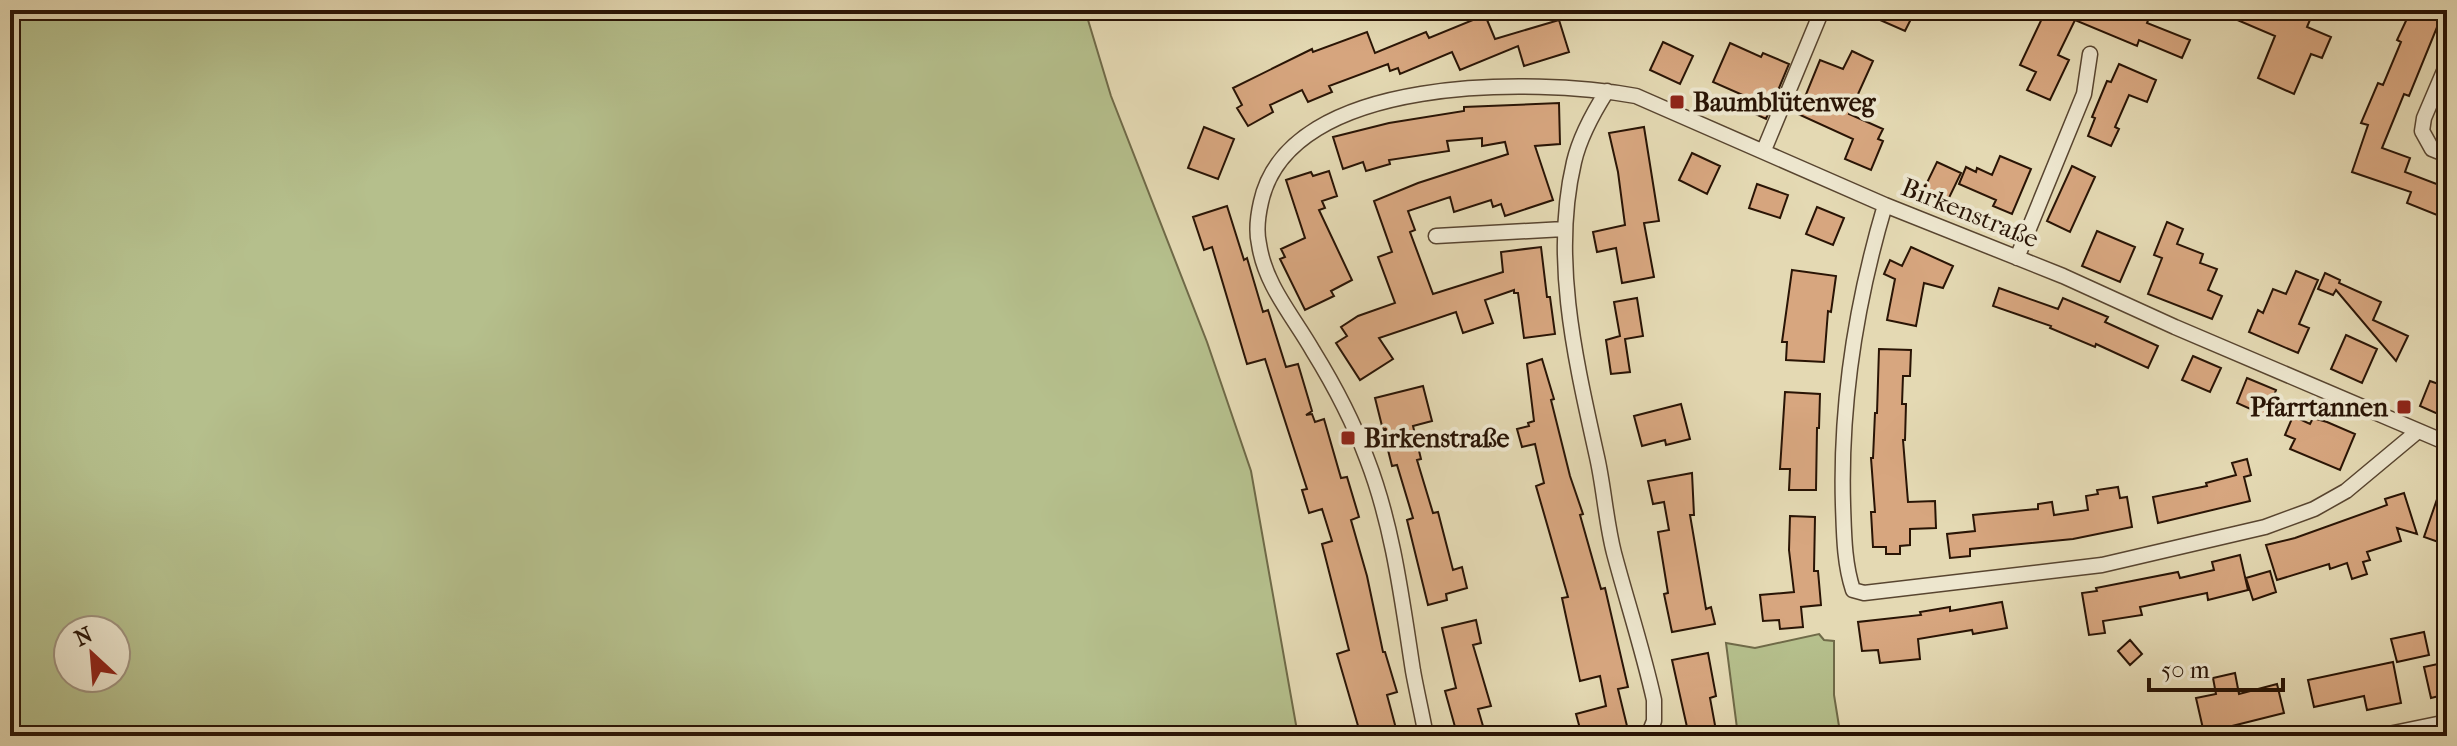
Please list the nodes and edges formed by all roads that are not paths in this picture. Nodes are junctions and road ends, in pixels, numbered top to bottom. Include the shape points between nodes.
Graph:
1 (1822, 10) edge
2 (2090, 54) dead end
3 (2447, 64) edge
4 (1607, 91) junction
5 (1764, 150) junction
6 (2447, 155) edge
7 (1885, 205) junction
8 (1564, 229) junction
9 (1436, 236) dead end
10 (2017, 258) junction
11 (2418, 431) junction
12 (2447, 443) edge
13 (2447, 722) edge
14 (1426, 736) edge
15 (1648, 736) edge
16 (2379, 736) edge

1 - 5 street
2 - 10 street via 2084,94
3 - 6 street via 2422,131 2432,149
4 - 5 street, Birkenstraße via 1636,96
4 - 8 street via 1573,162
4 - 14 street, Birkenstraße via 1495,88 1407,96 1360,107 1297,142 1266,181 1258,243 1267,274 1341,402 1368,461 1396,564
5 - 7 street, Birkenstraße
7 - 10 street, Birkenstraße
7 - 11 street via 1861,294 1844,411 1844,534 1853,590 1864,593 2102,565 2265,527 2346,491
8 - 9 street
8 - 15 street via 1573,340 1613,549 1654,700
10 - 11 street, Birkenstraße
11 - 12 street, Birkenstraße
13 - 16 street

